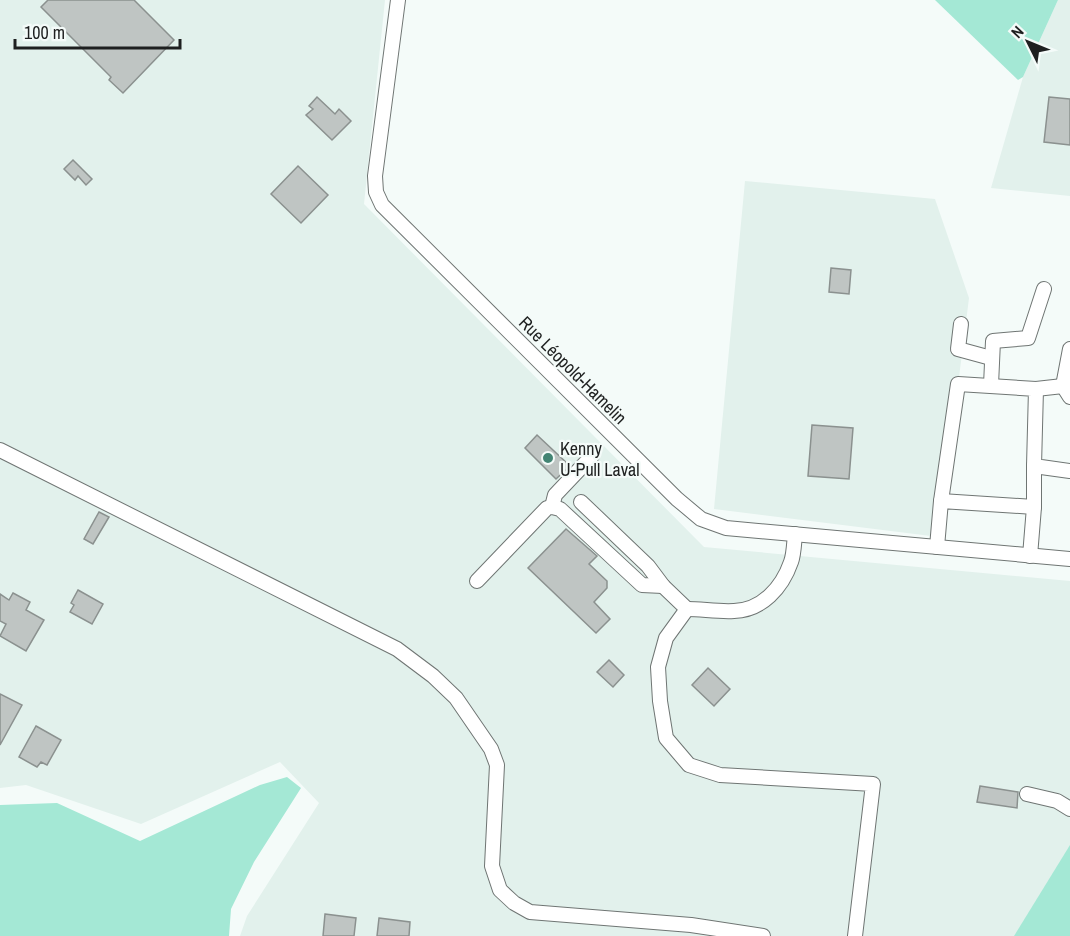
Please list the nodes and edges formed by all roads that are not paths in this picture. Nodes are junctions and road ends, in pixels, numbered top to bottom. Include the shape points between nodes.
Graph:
1 (398, 0) edge
2 (1044, 289) dead end
3 (961, 324) dead end
4 (1070, 349) edge
5 (991, 358) junction
6 (992, 385) junction
7 (1036, 389) junction
8 (1066, 391) edge
9 (0, 450) edge
10 (592, 456) dead end
11 (1034, 466) junction
12 (1070, 471) edge
13 (941, 501) junction
14 (581, 502) dead end
15 (552, 507) junction
16 (1034, 507) junction
17 (795, 534) junction
18 (937, 547) junction
19 (1030, 556) junction
20 (1070, 559) edge
21 (477, 581) dead end
22 (663, 586) junction
23 (687, 609) junction
24 (1027, 794) dead end
25 (1070, 809) edge
26 (760, 936) edge
27 (855, 936) edge

1 - 17 street, Rue Léopold-Hamelin via 375,176 382,205 701,519 726,528
2 - 5 street via 1028,338 993,341
3 - 5 street via 958,349
4 - 8 street
5 - 6 street
6 - 7 street
6 - 13 street via 958,384
7 - 8 street
7 - 11 street
9 - 26 street via 397,649 433,676 456,698 491,748 498,765 492,866 500,890 514,903 530,912 691,925
10 - 15 street via 555,495
11 - 12 street
11 - 16 street
13 - 16 street
13 - 18 street
14 - 22 street via 648,566
15 - 21 street
15 - 22 street via 560,509 642,585
16 - 19 street
17 - 18 street, Rue Léopold-Hamelin
17 - 23 street via 791,562 775,592 764,601 735,611
18 - 19 street, Rue Léopold-Hamelin
19 - 20 street, Rue Léopold-Hamelin
22 - 23 street
23 - 27 street via 666,638 658,668 666,738 689,765 720,775 873,784
24 - 25 street via 1057,801

